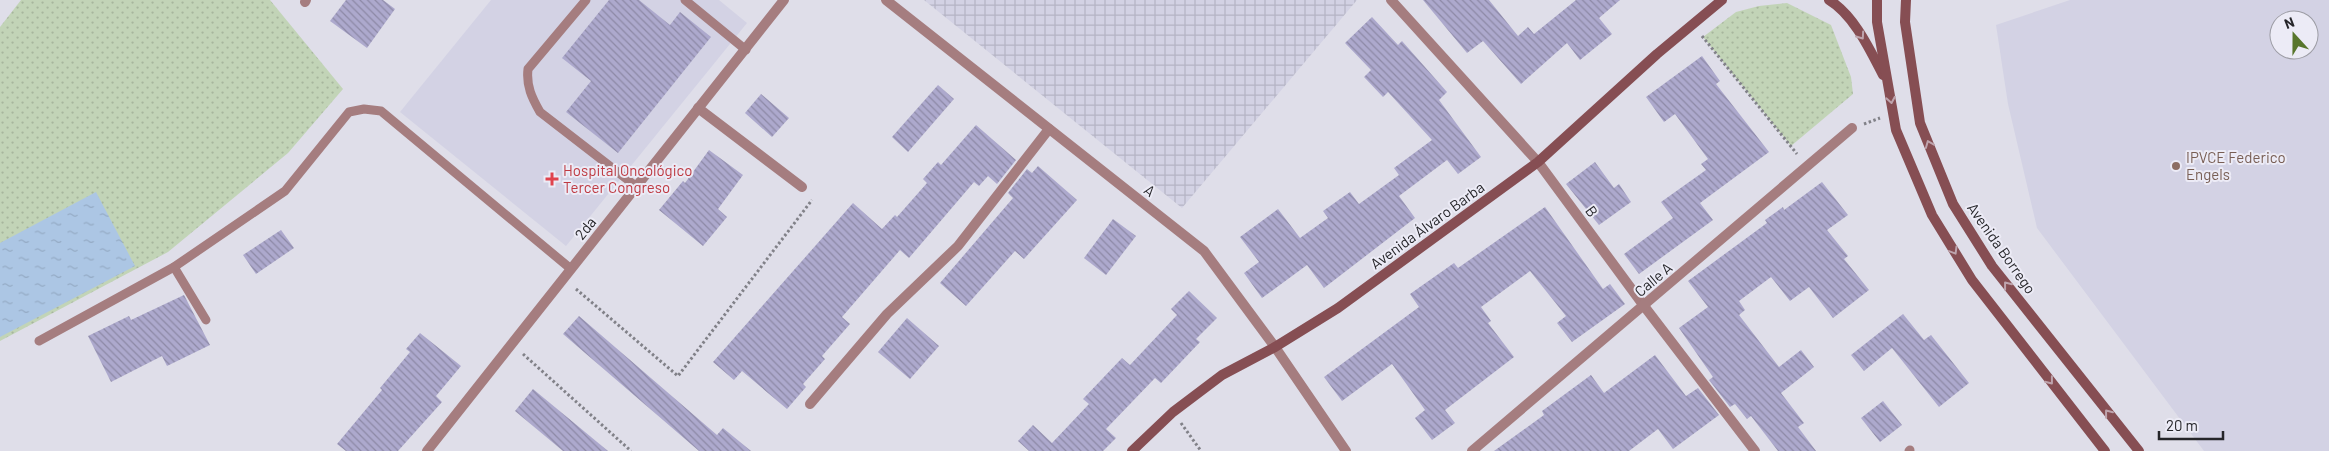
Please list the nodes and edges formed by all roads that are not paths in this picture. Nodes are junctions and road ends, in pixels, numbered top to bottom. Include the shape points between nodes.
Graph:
1 (586, 0) edge
2 (685, 0) edge
3 (784, 0) edge
4 (886, 0) edge
5 (1391, 0) edge
6 (1722, 0) edge
7 (1829, 0) edge
8 (1877, 0) edge
9 (1906, 0) edge
10 (746, 50) junction
11 (1888, 83) junction
12 (698, 108) junction
13 (1852, 128) road end
14 (1049, 129) junction
15 (1538, 162) junction
16 (637, 187) junction
17 (802, 187) road end
18 (174, 267) junction
19 (571, 269) junction
20 (1644, 306) junction
21 (206, 320) dead end
22 (39, 340) dead end
23 (1275, 347) junction
24 (810, 404) dead end
25 (427, 451) edge
26 (1132, 451) edge
27 (1346, 451) edge
28 (1472, 451) edge
29 (1755, 451) edge
30 (2105, 451) edge
31 (2138, 451) edge

1 - 16 lane via 528,68 531,95 540,112
2 - 10 lane
3 - 10 street, 2da
4 - 14 street, A
5 - 15 street, B
6 - 15 main road, Avenida Álvaro Barba
7 -> 11 main road via 1837,5 1863,38
8 - 11 main road via 1877,22
31 -> 9 main road, Avenida Borrego via 1992,266 1953,204 1920,123 1905,22
10 - 12 street, 2da
11 -> 30 main road via 1896,130 1932,215 1972,280
12 - 16 street, 2da
12 - 17 street
13 - 20 street, Calle A
14 - 23 street, A via 1204,251
14 - 24 street via 958,246 887,314
15 - 20 street, B
15 - 23 main road, Avenida Álvaro Barba via 1338,308
16 - 19 street, 2da
18 - 19 lane via 286,191 349,112 364,109 381,111
18 - 21 lane
18 - 22 lane
19 - 25 street, 2da
20 - 28 street, Calle A
20 - 29 street, B
23 - 26 main road, Avenida Álvaro Barba via 1222,375 1173,412
23 - 27 street, A

